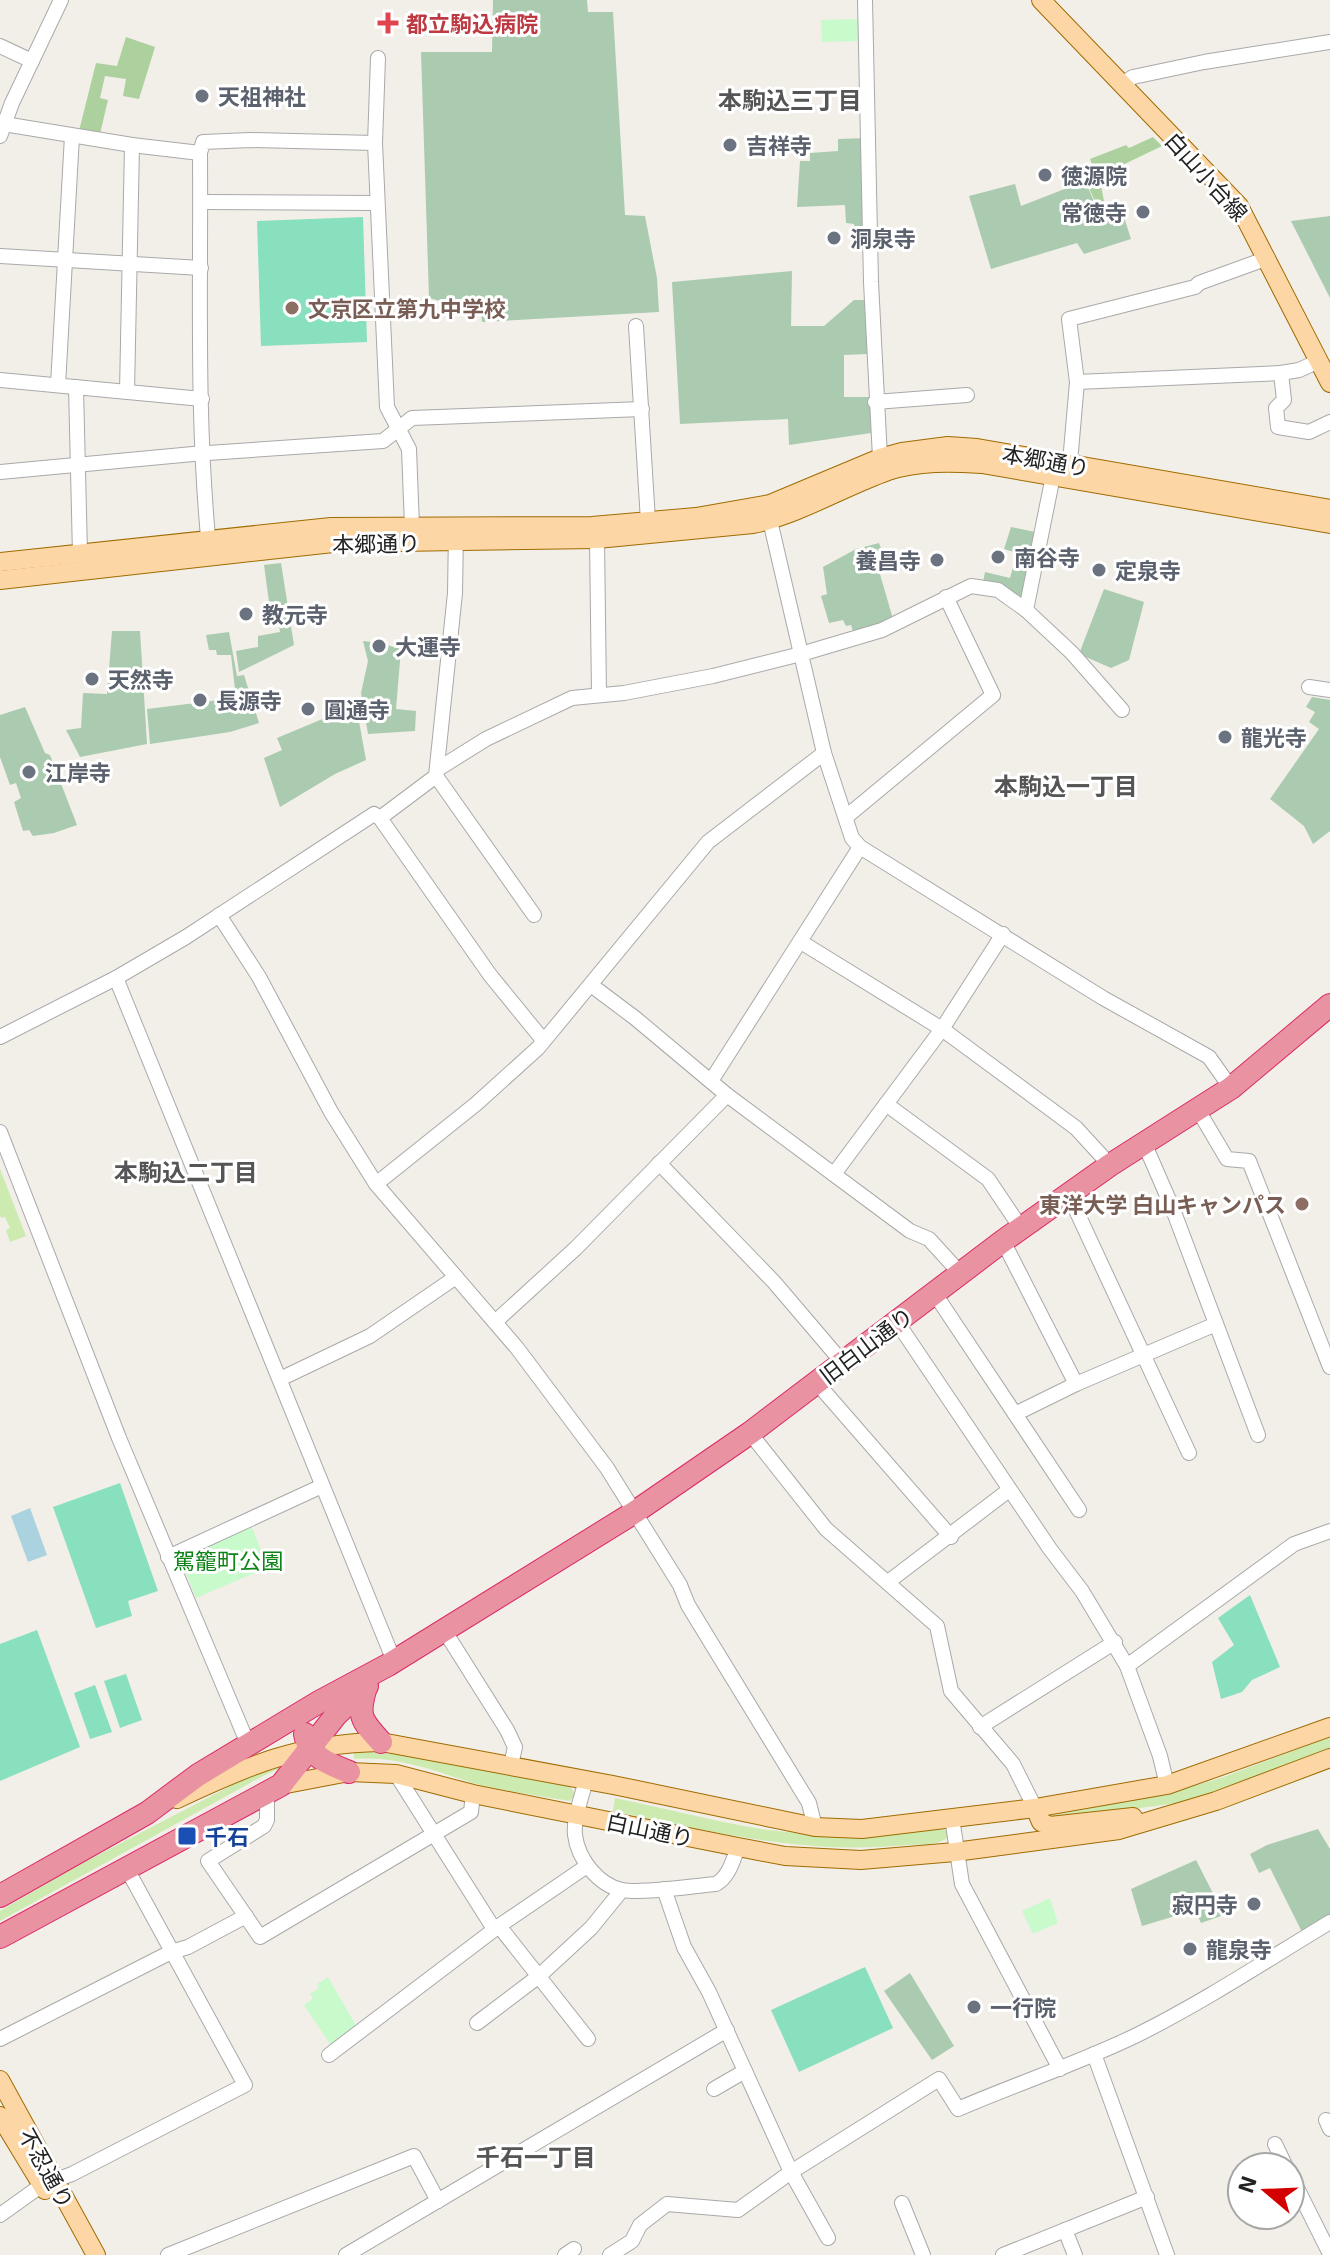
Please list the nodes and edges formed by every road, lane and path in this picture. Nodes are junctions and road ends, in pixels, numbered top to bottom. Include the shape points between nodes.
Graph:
1 (61, 0) edge
2 (865, 0) edge
3 (1041, 0) edge
4 (1330, 42) edge
5 (0, 46) edge
6 (378, 58) dead end
7 (32, 61) junction
8 (1122, 84) junction
9 (6, 101) edge
10 (2, 130) edge
11 (72, 136) junction
12 (375, 143) junction
13 (132, 145) junction
14 (200, 153) junction
15 (201, 202) junction
16 (377, 203) junction
17 (0, 256) edge
18 (1268, 258) junction
19 (65, 261) junction
20 (130, 264) junction
21 (201, 268) junction
22 (636, 326) dead end
23 (1319, 361) junction
24 (1281, 373) junction
25 (0, 380) edge
26 (1077, 382) junction
27 (1330, 383) edge
28 (58, 385) junction
29 (76, 387) junction
30 (127, 392) junction
31 (967, 395) dead end
32 (202, 399) junction
33 (875, 402) junction
34 (642, 409) junction
35 (1330, 422) edge
36 (398, 432) junction
37 (203, 453) junction
38 (880, 458) junction
39 (76, 465) junction
40 (0, 472) edge
41 (1064, 473) junction
42 (1330, 509) edge
43 (767, 517) junction
44 (648, 521) junction
45 (1330, 524) edge
46 (412, 526) junction
47 (456, 534) junction
48 (597, 539) junction
49 (209, 548) junction
50 (80, 554) junction
51 (0, 562) edge
52 (0, 580) edge
53 (946, 597) junction
54 (1026, 610) junction
55 (801, 654) junction
56 (1309, 687) dead end
57 (1330, 690) edge
58 (599, 695) junction
59 (1122, 710) dead end
60 (824, 753) junction
61 (437, 772) junction
62 (846, 817) junction
63 (380, 818) junction
64 (860, 847) junction
65 (219, 915) junction
66 (534, 915) dead end
67 (1003, 934) junction
68 (801, 942) junction
69 (116, 978) junction
70 (591, 985) junction
71 (1330, 1005) edge
72 (942, 1029) junction
73 (0, 1037) edge
74 (543, 1040) junction
75 (711, 1081) junction
76 (1231, 1088) junction
77 (727, 1095) junction
78 (886, 1104) junction
79 (1198, 1110) junction
80 (0, 1132) edge
81 (1145, 1145) junction
82 (659, 1163) junction
83 (1110, 1165) junction
84 (834, 1174) junction
85 (376, 1184) junction
86 (1069, 1195) junction
87 (1012, 1234) junction
88 (960, 1273) junction
89 (456, 1277) junction
90 (935, 1294) junction
91 (495, 1322) junction
92 (897, 1322) junction
93 (1216, 1324) junction
94 (1145, 1355) junction
95 (843, 1363) junction
96 (1330, 1367) edge
97 (280, 1379) junction
98 (816, 1382) junction
99 (1076, 1384) junction
100 (1015, 1414) junction
101 (750, 1433) junction
102 (1258, 1435) dead end
103 (1189, 1453) dead end
104 (322, 1486) junction
105 (1009, 1490) junction
106 (1079, 1510) dead end
107 (635, 1512) junction
108 (1330, 1531) edge
109 (951, 1537) junction
110 (168, 1557) junction
111 (888, 1582) junction
112 (444, 1630) junction
113 (1115, 1642) junction
114 (391, 1663) junction
115 (1127, 1666) junction
116 (366, 1687) junction
117 (313, 1706) junction
118 (980, 1727) junction
119 (1330, 1727) edge
120 (381, 1742) junction
121 (248, 1744) junction
122 (309, 1748) junction
123 (1330, 1758) edge
124 (511, 1765) junction
125 (349, 1772) junction
126 (396, 1774) junction
127 (586, 1780) junction
128 (1167, 1785) junction
129 (274, 1788) junction
130 (473, 1794) junction
131 (1035, 1808) junction
132 (147, 1813) junction
133 (578, 1814) junction
134 (952, 1818) junction
135 (1159, 1819) junction
136 (815, 1827) junction
137 (434, 1834) junction
138 (738, 1847) junction
139 (955, 1852) junction
140 (587, 1866) junction
141 (127, 1869) junction
142 (664, 1889) junction
143 (622, 1890) junction
144 (0, 1896) edge
145 (246, 1916) junction
146 (1330, 1922) edge
147 (496, 1927) junction
148 (0, 1937) edge
149 (171, 1952) junction
150 (539, 1976) junction
151 (477, 2023) dead end
152 (727, 2030) junction
153 (0, 2039) edge
154 (588, 2039) dead end
155 (1094, 2054) junction
156 (329, 2055) dead end
157 (1060, 2069) junction
158 (745, 2071) junction
159 (0, 2080) edge
160 (714, 2089) dead end
161 (0, 2116) edge
162 (1275, 2144) dead end
163 (1278, 2151) edge
164 (791, 2172) junction
165 (47, 2183) junction
166 (1147, 2197) junction
167 (438, 2201) junction
168 (902, 2203) dead end
169 (1306, 2206) edge
170 (0, 2215) edge
171 (1065, 2230) junction
172 (828, 2238) dead end
173 (1330, 2254) edge
174 (82, 2255) edge
175 (96, 2255) edge
176 (168, 2255) edge
177 (346, 2255) edge
178 (610, 2255) edge
179 (923, 2255) edge
180 (1003, 2255) edge
181 (1075, 2255) edge
182 (1167, 2255) edge

1 - 7 street
2 - 33 street
3 - 8 main road, 白山小台線
4 - 8 street via 1204,62
5 - 7 street
6 - 12 street
7 - 9 street
8 - 18 main road, 白山小台線 via 1239,206
9 - 10 street
10 - 11 street
11 - 13 street
11 - 19 street
12 - 14 street via 203,142
12 - 16 street
13 - 14 street
13 - 20 street
14 - 15 street
15 - 16 street
15 - 21 street
16 - 36 street via 387,407
17 - 19 street
18 - 23 main road, 白山小台線
18 - 26 street via 1195,287 1069,319
19 - 20 street
19 - 28 street
20 - 21 street
20 - 30 street
21 - 32 street
22 - 34 street
23 - 24 street
23 - 27 main road, 白山小台線
24 - 26 street
24 - 35 street via 1284,400 1276,408 1278,427 1309,432
25 - 28 street
26 - 41 street
28 - 29 street
29 - 30 street
29 - 39 street
30 - 32 street
31 - 33 street
32 - 37 street
33 - 38 street
34 - 36 street via 412,418
34 - 44 street
36 - 37 street via 383,441
36 - 46 street via 409,449
37 - 39 street
37 - 49 street
38 - 41 main road, 本郷通り via 926,447 977,448
38 - 43 main road, 本郷通り
39 - 40 street
39 - 50 street
41 - 42 main road, 本郷通り
41 - 43 main road, 本郷通り via 982,464 914,465
41 - 45 main road, 本郷通り
41 - 54 street
43 - 44 main road, 本郷通り via 733,512
43 - 48 main road, 本郷通り
43 - 55 street
44 - 47 main road, 本郷通り
46 - 47 main road, 本郷通り
46 - 49 main road, 本郷通り via 320,528
47 - 48 main road, 本郷通り
47 - 49 main road, 本郷通り
47 - 61 street
48 - 58 street
49 - 50 main road, 本郷通り
49 - 52 main road, 本郷通り
50 - 51 main road, 本郷通り
53 - 54 street via 971,586 998,590
53 - 55 street via 882,630
53 - 62 street via 993,695
54 - 59 street
55 - 58 street
55 - 60 street
56 - 57 street
58 - 61 street via 572,698 532,715
60 - 62 street
60 - 70 street via 708,842
61 - 63 street
61 - 66 street
62 - 64 street
63 - 65 street via 374,814
63 - 74 street via 490,975
64 - 67 street
64 - 68 street
65 - 69 street
65 - 85 street
67 - 72 street
67 - 76 street via 1209,1057
68 - 72 street
68 - 75 street
69 - 73 street
69 - 97 street
70 - 74 street
70 - 75 street
71 - 76 highway, 旧白山通り
72 - 78 street
72 - 83 street via 1076,1128
74 - 85 street via 476,1104
75 - 77 street
76 - 79 highway, 旧白山通り
77 - 82 street
77 - 84 street
78 - 84 street
78 - 87 street via 988,1179
79 - 81 highway, 旧白山通り
79 - 96 street via 1227,1159 1249,1161
80 - 110 street
81 - 83 highway, 旧白山通り
81 - 93 street
82 - 91 street
82 - 95 street via 774,1282
83 - 86 highway, 旧白山通り
84 - 88 street via 910,1231 929,1239
85 - 89 street
86 - 87 highway, 旧白山通り
86 - 94 street
87 - 88 highway, 旧白山通り
87 - 99 street
88 - 90 highway, 旧白山通り
89 - 91 street
89 - 97 street via 370,1336
90 - 92 highway, 旧白山通り
90 - 100 street
91 - 107 street
92 - 95 highway, 旧白山通り
92 - 105 street
93 - 94 street
93 - 102 street
94 - 99 street
94 - 103 street
95 - 98 highway, 旧白山通り
97 - 104 street
98 - 101 highway, 旧白山通り
98 - 109 street
99 - 100 street
100 - 106 street
101 - 107 highway, 旧白山通り
101 - 111 street via 826,1529
104 - 110 street
104 - 114 street
105 - 109 street
105 - 113 street
107 - 112 highway, 旧白山通り
107 - 136 street via 809,1803
108 - 115 street via 1294,1544
109 - 111 street
110 - 121 street
111 - 118 street via 937,1626 951,1691
112 - 114 highway, 旧白山通り
112 - 124 street via 507,1730 515,1747
113 - 115 street
113 - 118 street
114 - 116 highway
114 - 117 highway
115 - 128 street
116 - 120 highway via 360,1708
116 - 122 highway
117 - 121 highway
117 - 122 highway via 305,1720
118 - 131 street via 1013,1764
119 - 128 main road, 白山通り
120 - 122 main road, 白山通り
120 - 124 main road, 白山通り
121 - 132 highway
122 - 125 highway
122 - 129 highway
122 - 132 main road, 白山通り via 245,1767
123 - 135 main road, 白山通り
124 - 127 main road, 白山通り
125 - 126 main road, 白山通り
125 - 129 main road, 白山通り
126 - 130 main road, 白山通り
126 - 137 street
127 - 133 street
127 - 136 main road, 白山通り
128 - 131 main road, 白山通り
129 - 141 highway, 白山通り
129 - 145 street via 264,1826 208,1861
130 - 133 main road, 白山通り
130 - 137 street via 471,1812
131 - 134 main road, 白山通り
131 - 135 main road via 1041,1822 1050,1826 1109,1818
132 - 144 highway, 白山通り
133 - 138 main road, 白山通り
133 - 140 street via 575,1833
134 - 136 main road, 白山通り via 862,1829
134 - 139 street
135 - 139 main road, 白山通り via 1119,1830
137 - 145 street via 260,1937
137 - 147 street
138 - 139 main road, 白山通り via 830,1859
138 - 142 street via 731,1867 716,1884
139 - 157 street via 962,1884
140 - 143 street
140 - 147 street
141 - 148 highway, 白山通り
141 - 149 street
142 - 143 street
142 - 152 street via 684,1947
143 - 150 street via 591,1928
145 - 149 street
146 - 155 street via 1192,2005
147 - 150 street
147 - 156 street
149 - 153 street
149 - 165 street via 245,2085
150 - 151 street
150 - 154 street
152 - 158 street
152 - 167 street
155 - 157 street
155 - 166 street
157 - 164 street via 958,2109 939,2079
158 - 160 street
158 - 164 street
159 - 165 main road, 不忍通り
161 - 165 main road, 不忍通り
162 - 163 street
164 - 172 street
164 - 178 street via 738,2210 667,2204 640,2225 632,2241
165 - 170 street
165 - 174 main road, 不忍通り
165 - 175 main road, 不忍通り
166 - 171 street
166 - 182 street
167 - 176 street via 414,2156
167 - 177 street
168 - 179 street
169 - 173 street
171 - 180 street
171 - 181 street

